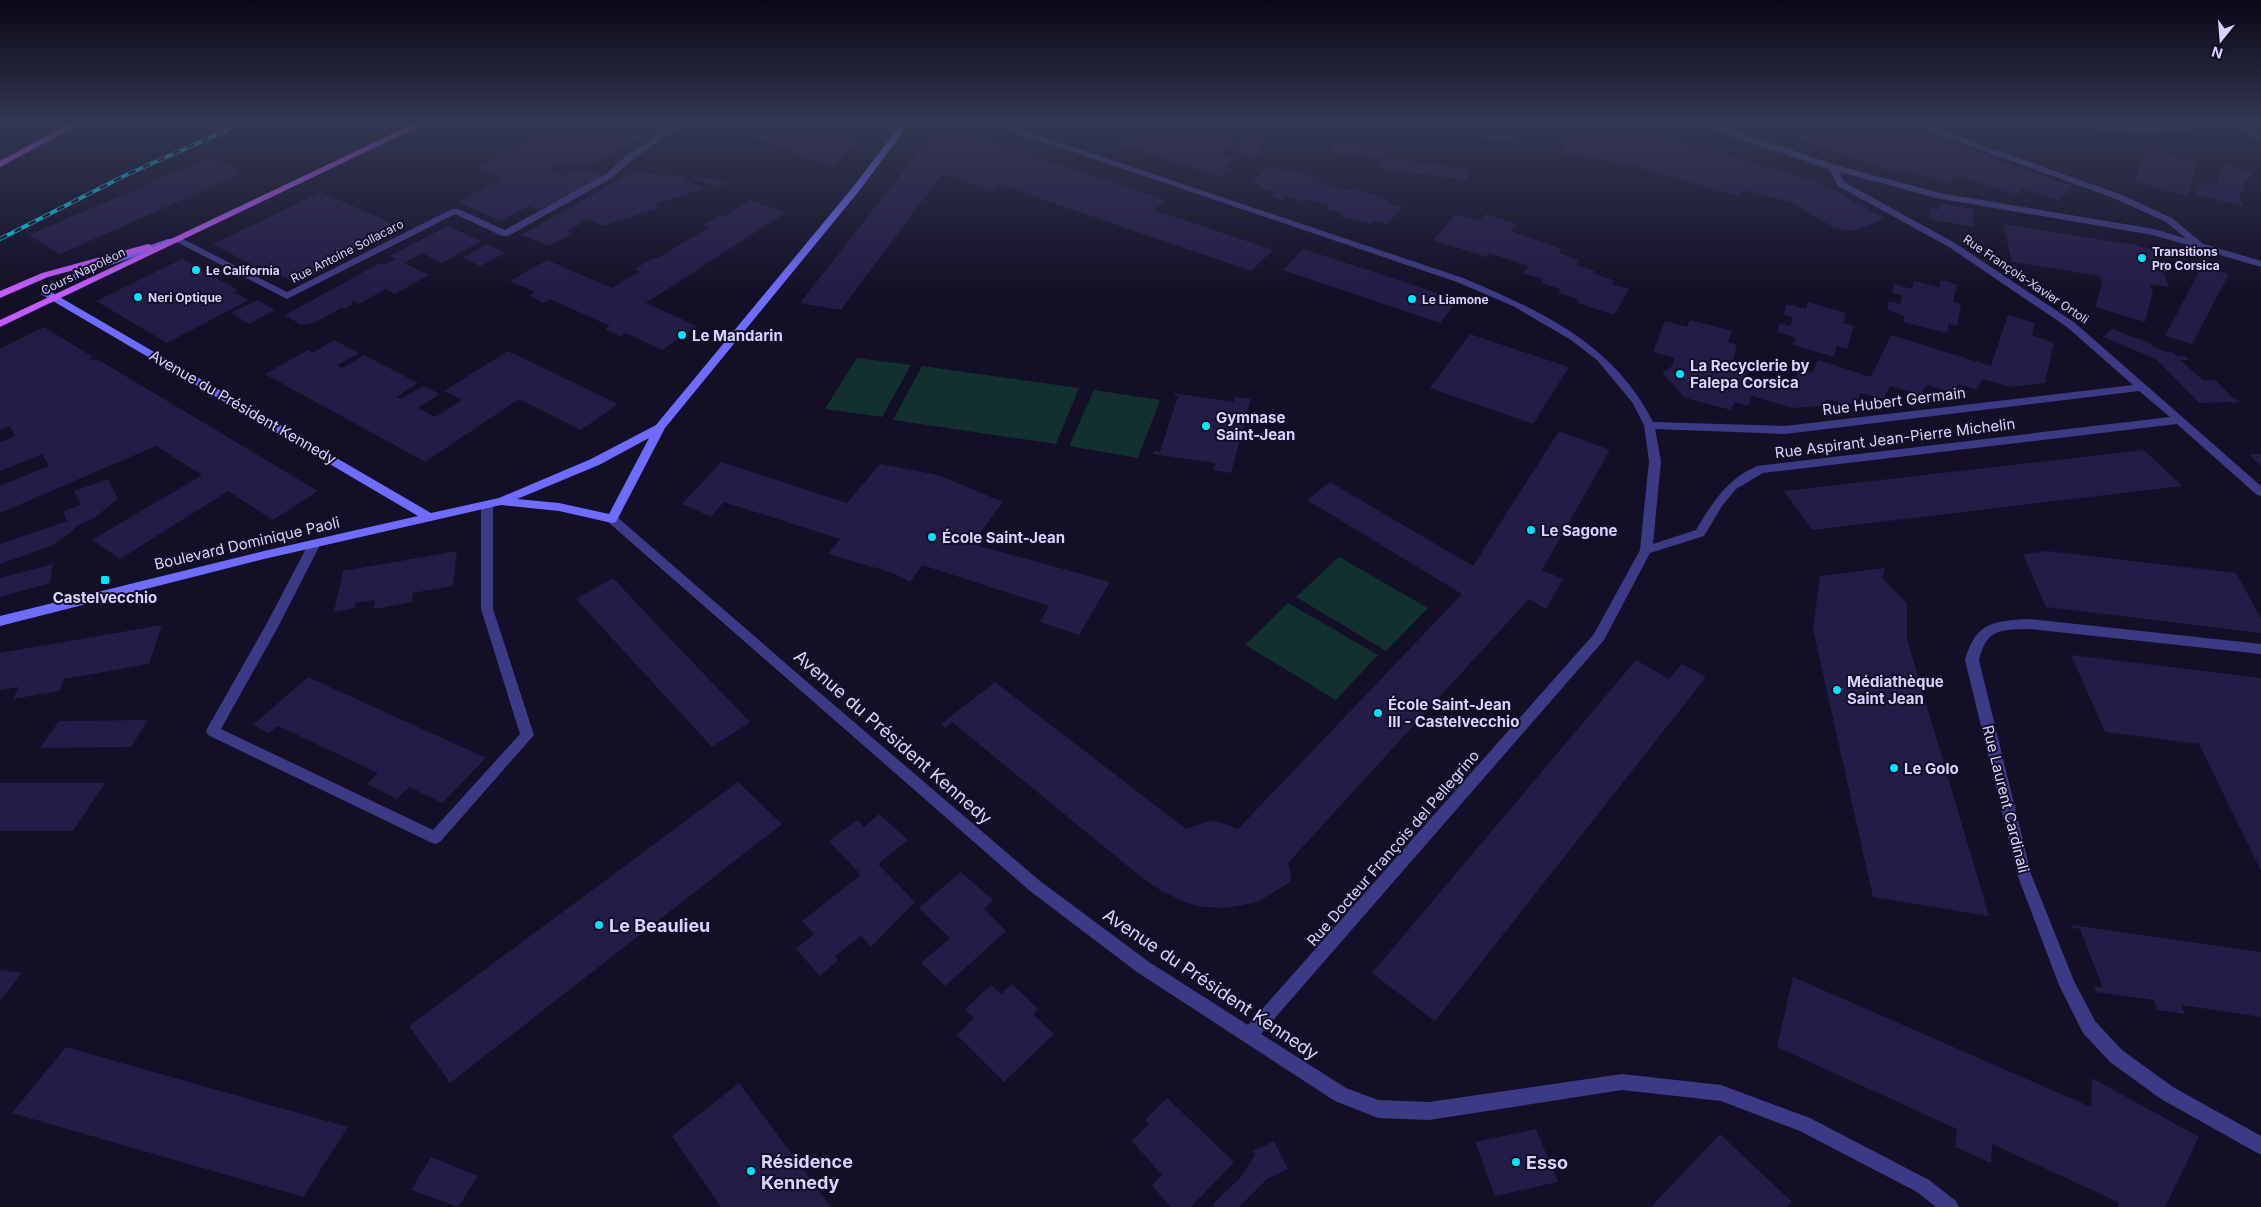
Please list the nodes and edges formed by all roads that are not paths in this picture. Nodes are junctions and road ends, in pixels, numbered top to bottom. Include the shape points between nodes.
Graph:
1 (300, 180) edge
2 (601, 180) edge
3 (863, 180) edge
4 (1163, 180) edge
5 (1839, 180) edge
6 (1881, 180) edge
7 (2072, 180) edge
8 (176, 239) junction
9 (2197, 244) junction
10 (2261, 264) edge
11 (0, 295) edge
12 (54, 299) junction
13 (0, 324) edge
14 (2142, 387) junction
15 (2178, 420) junction
16 (1649, 425) junction
17 (660, 427) junction
18 (2261, 492) edge
19 (502, 502) junction
20 (487, 505) junction
21 (429, 517) junction
22 (612, 518) junction
23 (315, 544) junction
24 (1646, 550) junction
25 (0, 621) edge
26 (2261, 649) edge
27 (1250, 1036) junction
28 (2261, 1146) edge
29 (1950, 1207) edge

1 - 8 main road, Cours Napoléon
2 - 8 street, Rue Antoine Sollacaro via 505,234 454,211 287,296
3 - 17 main road
4 - 16 street, Rue Docteur François del Pellegrino via 1460,280 1516,304 1575,338 1600,358 1637,401
5 - 14 street, Rue François-Xavier Ortoli via 1952,246 2071,325
6 - 9 street via 1939,196 2146,230
7 - 9 street via 2169,220
8 - 11 main road, Cours Napoléon via 45,275
8 - 12 main road, Cours Napoléon
9 - 10 street
12 - 13 main road, Cours Napoléon
12 - 21 main road, Avenue du Président Kennedy
14 - 15 street, Rue François-Xavier Ortoli
14 - 16 street, Rue Hubert Germain via 1785,430
15 - 18 street, Rue François-Xavier Ortoli
15 - 24 street, Rue Aspirant Jean-Pierre Michelin via 1761,469 1744,475 1720,499 1700,533
16 - 24 street, Rue Docteur François del Pellegrino via 1655,461
17 - 19 main road via 595,462
17 - 22 main road
19 - 20 main road, Boulevard Dominique Paoli
19 - 22 main road, Avenue du Président Kennedy via 559,507
20 - 21 main road, Boulevard Dominique Paoli
20 - 23 street via 487,608 527,735 434,838 213,731
21 - 23 main road, Boulevard Dominique Paoli
22 - 27 street, Avenue du Président Kennedy via 1035,886 1144,967
23 - 25 main road, Boulevard Dominique Paoli
24 - 27 street, Rue Docteur François del Pellegrino via 1599,637
26 - 28 street, Rue Laurent Cardinali via 2029,624 1985,631 1976,641 1972,660 2024,874 2067,985 2089,1027 2116,1056 2167,1092
27 - 29 street, Avenue du Président Kennedy via 1341,1095 1378,1108 1429,1111 1622,1082 1721,1093 1804,1124 1923,1186

